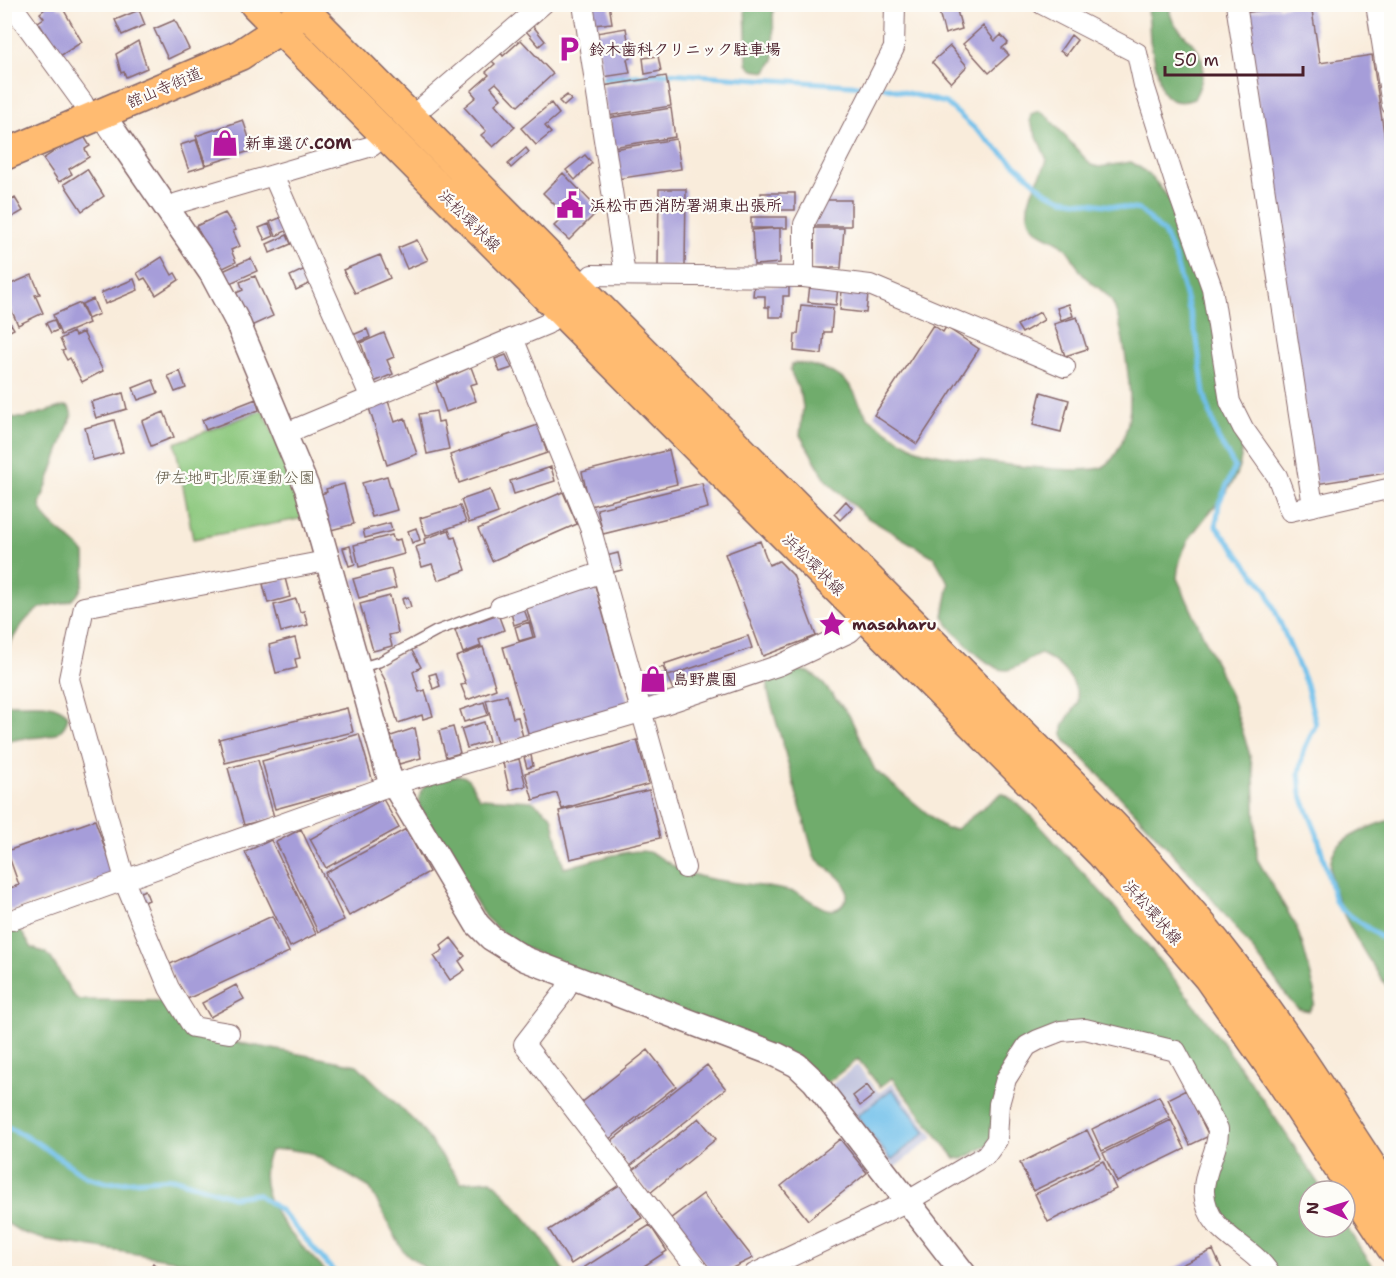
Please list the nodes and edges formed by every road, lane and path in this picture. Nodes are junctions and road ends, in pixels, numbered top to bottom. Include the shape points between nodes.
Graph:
1 (10, 4) edge
2 (255, 4) edge
3 (543, 4) edge
4 (583, 4) edge
5 (895, 4) edge
6 (1042, 4) edge
7 (1236, 4) edge
8 (1376, 4) edge
9 (306, 7) edge
10 (279, 29) junction
11 (1392, 105) edge
12 (97, 115) junction
13 (411, 117) junction
14 (384, 134) junction
15 (4, 154) edge
16 (273, 175) junction
17 (168, 210) junction
18 (625, 276) junction
19 (804, 277) junction
20 (570, 299) junction
21 (513, 338) junction
22 (1065, 367) dead end
23 (371, 398) junction
24 (284, 434) junction
25 (1392, 488) edge
26 (1313, 506) junction
27 (326, 561) junction
28 (603, 572) junction
29 (500, 607) joint
30 (875, 607) junction
31 (357, 669) junction
32 (641, 712) junction
33 (394, 784) junction
34 (685, 868) dead end
35 (125, 880) junction
36 (12, 920) dead end
37 (570, 976) junction
38 (229, 1033) dead end
39 (1392, 1198) edge
40 (908, 1201) junction
41 (1392, 1248) edge
42 (701, 1274) edge
43 (754, 1274) edge
44 (964, 1274) edge
45 (1270, 1274) edge

1 - 12 street via 83,103
2 - 10 main road, 浜松環状線
3 - 13 street
4 - 18 street
5 - 19 street via 894,48 804,224
6 - 26 street via 1137,53 1171,171 1212,288 1235,416 1277,476 1290,512
7 - 26 street
8 - 11 street
9 - 10 main road, 舘山寺街道
9 - 13 main road, 浜松環状線
10 - 12 main road, 舘山寺街道 via 240,55
10 - 14 main road, 浜松環状線
12 - 15 main road, 舘山寺街道
12 - 17 street via 111,128
13 - 20 main road, 浜松環状線
14 - 16 street via 372,146
14 - 20 main road, 浜松環状線
16 - 17 street via 178,203
16 - 23 street
17 - 24 street via 225,296
18 - 19 street
18 - 20 street via 592,275
19 - 22 street via 870,285
20 - 21 street via 547,324
20 - 30 main road, 浜松環状線
21 - 23 street
21 - 28 street via 591,530
23 - 24 street
24 - 27 street via 307,488
25 - 26 street
27 - 31 street
27 - 35 street via 84,607 69,679
28 - 29 street
28 - 32 street
29 - 31 lane via 436,631 379,662
30 - 32 street via 850,632 780,665
30 - 39 main road, 浜松環状線 via 1100,812 1204,928 1285,1037
30 - 41 main road, 浜松環状線 via 1183,946 1269,1062
31 - 33 street
32 - 33 street
32 - 34 street
33 - 35 street
33 - 37 street via 477,924 507,950
35 - 36 street
35 - 38 street via 169,988 193,1027
37 - 40 street via 797,1065 814,1081
37 - 42 street via 565,991 524,1044
40 - 43 street
40 - 44 street
40 - 45 street via 992,1148 997,1140 1002,1091 1027,1046 1061,1030 1084,1029 1176,1051 1218,1129 1204,1192 1211,1218

